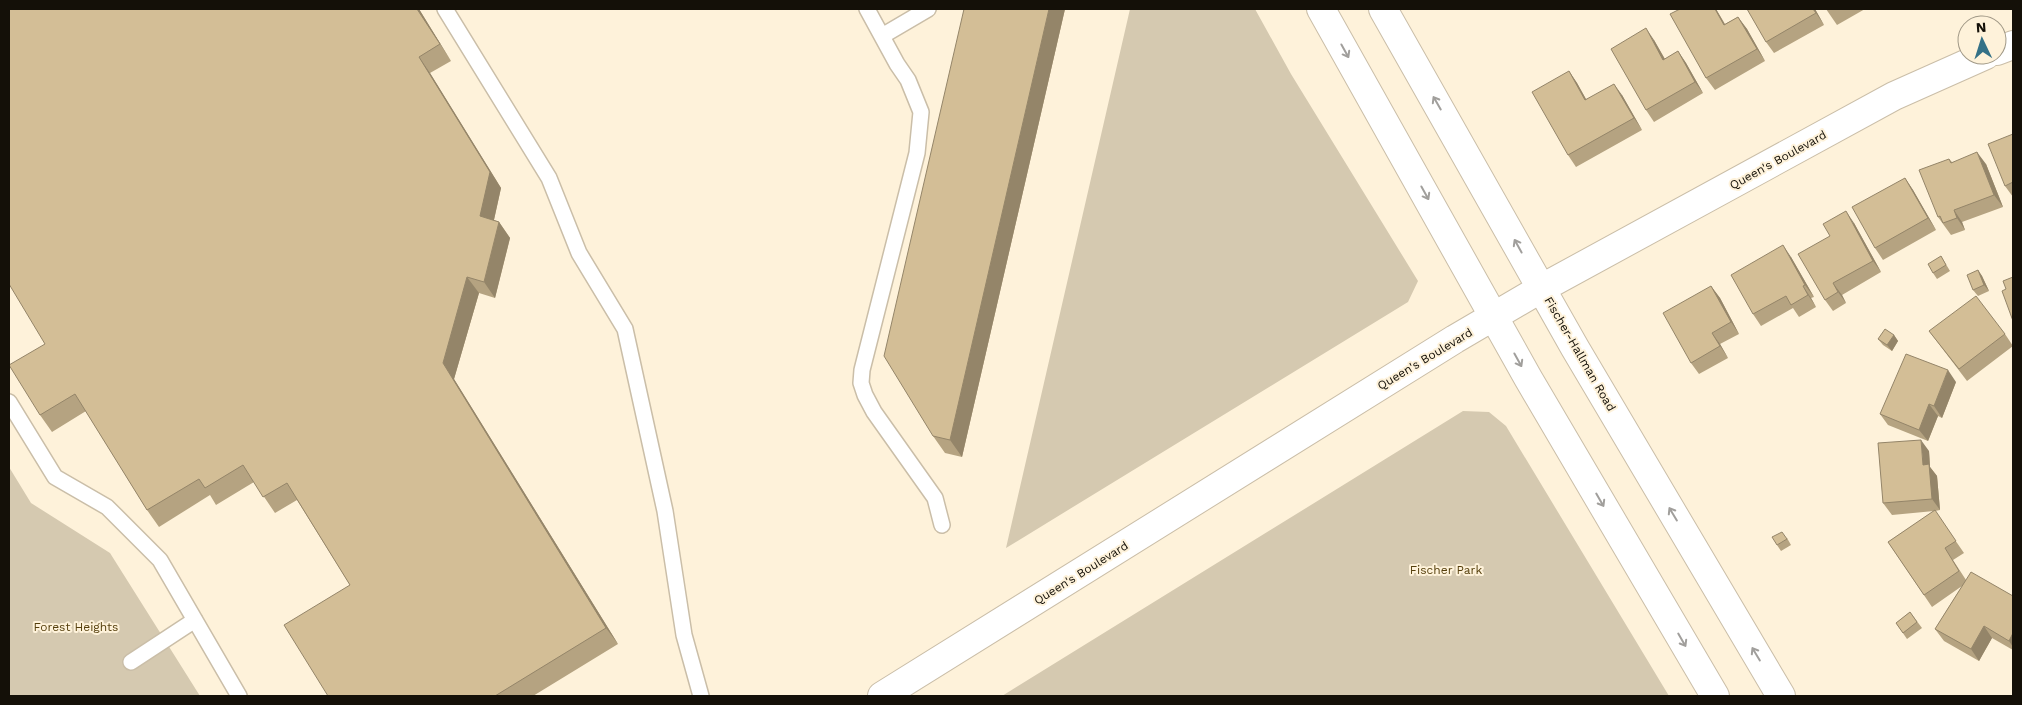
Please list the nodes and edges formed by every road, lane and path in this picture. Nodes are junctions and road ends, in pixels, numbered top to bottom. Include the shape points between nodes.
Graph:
1 (445, 9) edge
2 (867, 9) edge
3 (928, 9) edge
4 (1321, 9) edge
5 (1383, 9) edge
6 (882, 36) junction
7 (1964, 65) edge
8 (1542, 288) junction
9 (1494, 317) junction
10 (9, 402) edge
11 (942, 525) dead end
12 (195, 620) junction
13 (131, 662) dead end
14 (239, 696) edge
15 (701, 696) edge
16 (882, 696) edge
17 (1715, 696) edge
18 (1781, 696) edge

1 - 15 lane via 549,178 579,253 625,329 665,511 684,635
2 - 6 lane
3 - 6 lane
4 -> 9 main road
8 -> 5 main road, Fischer-Hallman Road
6 - 11 lane via 908,80 921,112 917,153 882,286 861,383 874,412 935,498
7 - 8 main road, Queen's Boulevard via 1894,96
8 - 9 main road, Queen's Boulevard
18 -> 8 main road, Fischer-Hallman Road
9 - 16 main road, Queen's Boulevard
9 -> 17 main road
10 - 12 lane via 55,477 107,507 160,560
12 - 13 lane
12 - 14 lane

